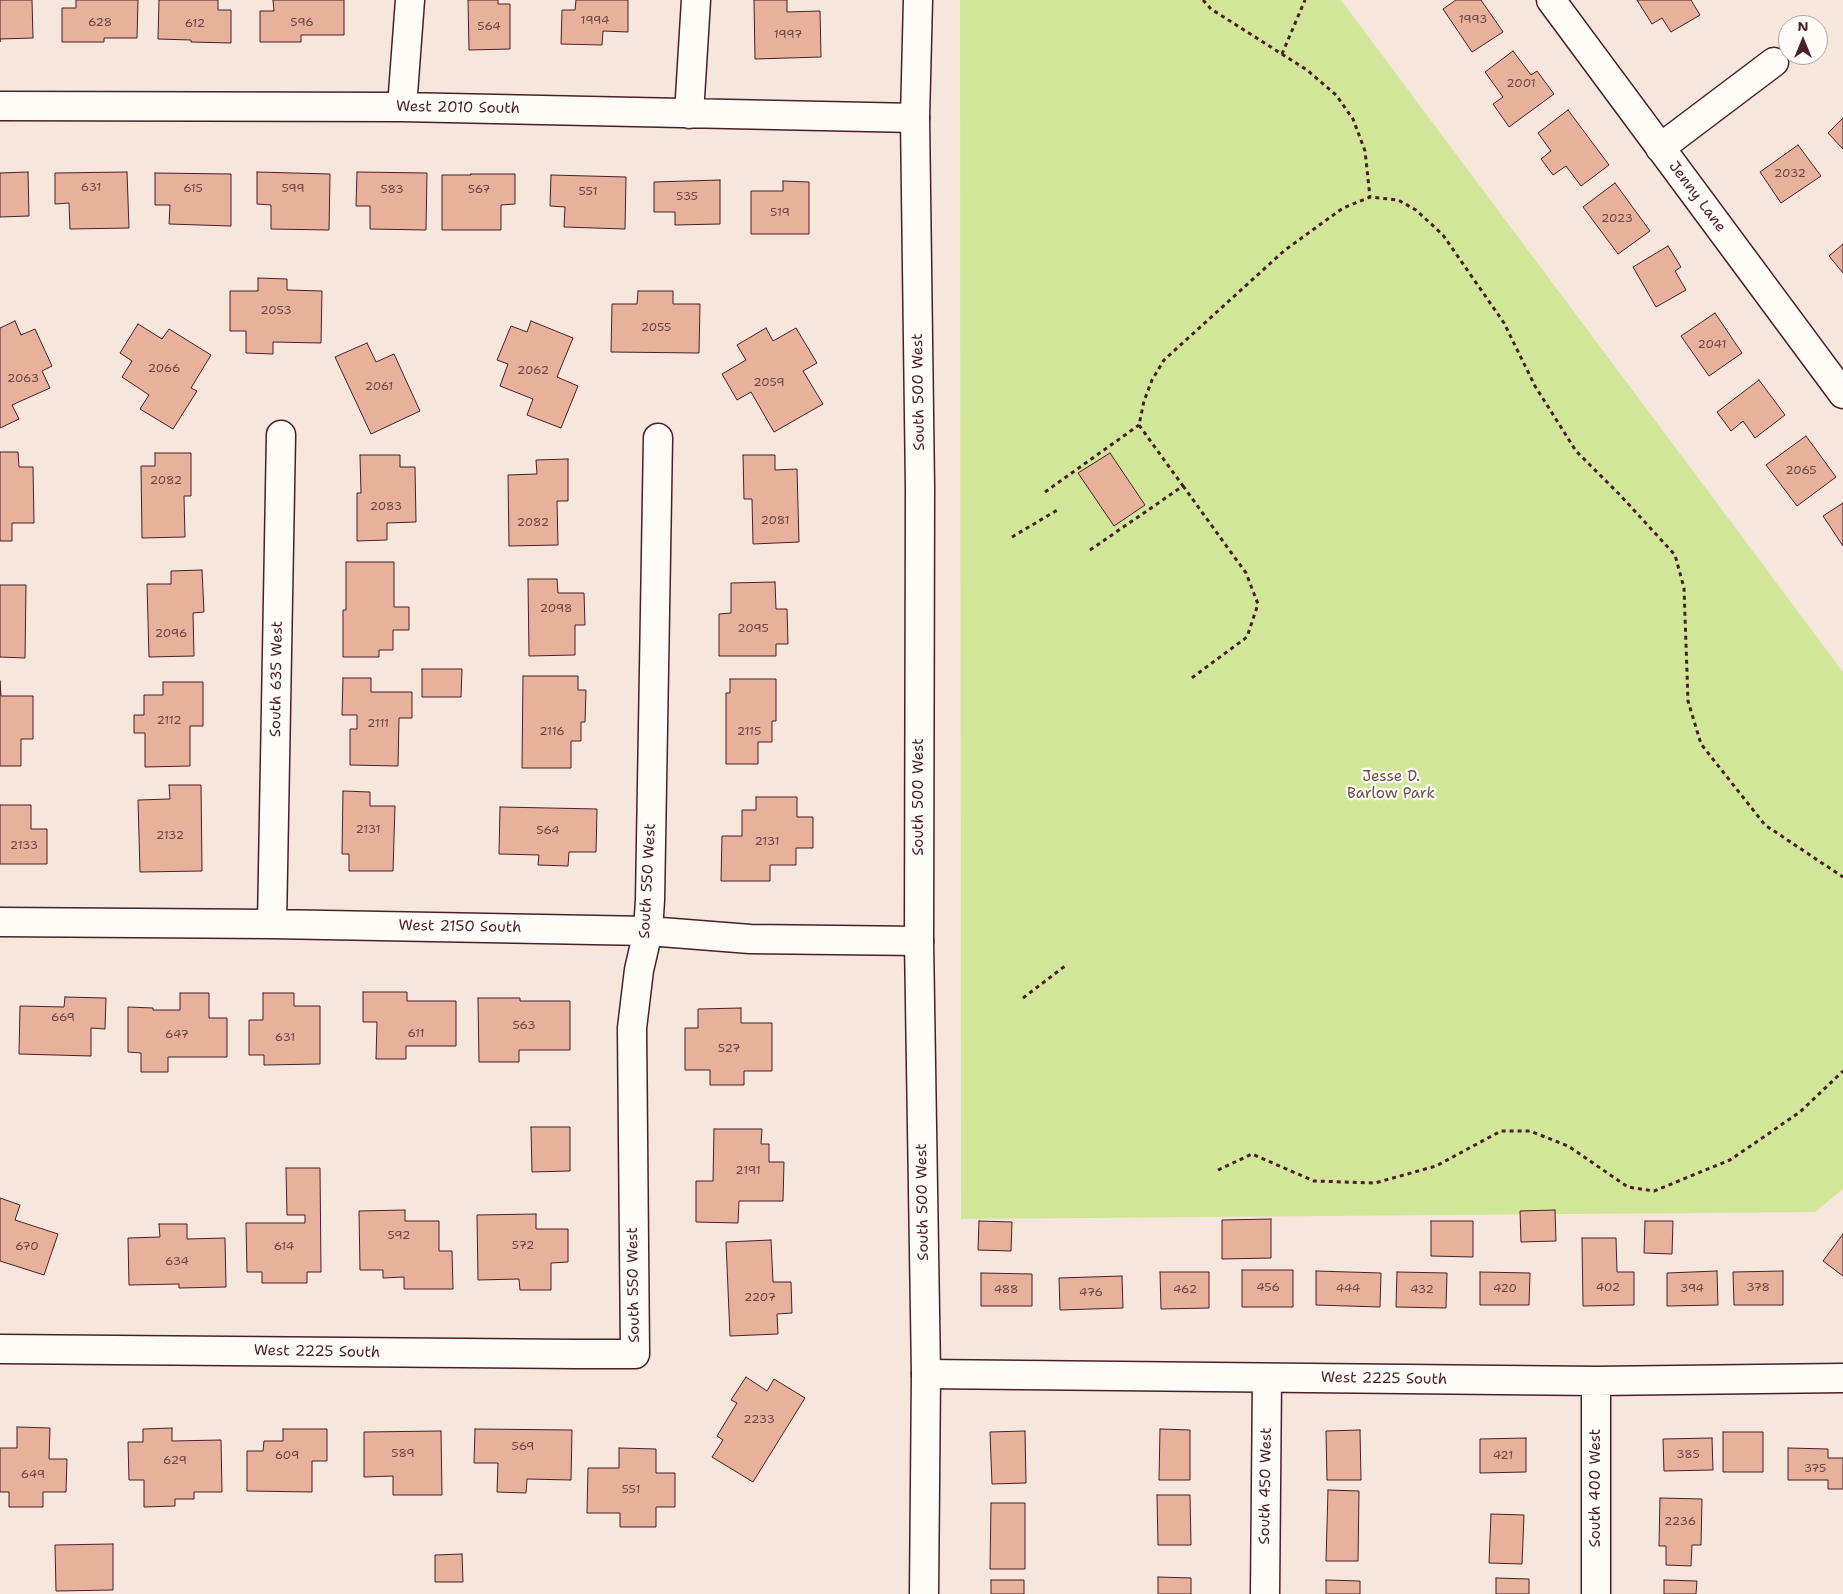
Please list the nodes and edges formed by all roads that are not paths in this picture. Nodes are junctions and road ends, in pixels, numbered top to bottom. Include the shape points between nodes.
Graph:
1 (410, 0) edge
2 (696, 0) edge
3 (918, 0) edge
4 (1550, 0) edge
5 (1774, 62) dead end
6 (0, 106) edge
7 (402, 107) junction
8 (689, 114) junction
9 (915, 118) junction
10 (1660, 148) junction
11 (1843, 394) edge
12 (281, 435) dead end
13 (658, 438) dead end
14 (0, 922) edge
15 (272, 924) junction
16 (648, 931) junction
17 (919, 941) junction
18 (0, 1348) edge
19 (635, 1354) joint
20 (926, 1374) junction
21 (1267, 1378) junction
22 (1843, 1378) edge
23 (1596, 1381) junction
24 (924, 1594) edge
25 (1265, 1594) edge
26 (1596, 1594) edge

1 - 7 street
2 - 8 street
3 - 9 street, South 500 West
4 - 10 street, Jenny Lane
5 - 10 street
6 - 7 street, West 2010 South
7 - 8 street, West 2010 South
8 - 9 street, West 2010 South
9 - 17 street, South 500 West via 920,488
10 - 11 street, Jenny Lane
12 - 15 street, South 635 West
13 - 16 street, South 550 West
14 - 15 street, West 2150 South
15 - 16 street, West 2150 South
16 - 17 street, West 2150 South via 750,939
16 - 19 street, South 550 West via 639,970 632,1028
17 - 20 street, South 500 West
18 - 19 street, West 2225 South
20 - 21 street, West 2225 South
20 - 24 street, South 500 West
21 - 23 street, West 2225 South
21 - 25 street, South 450 West
22 - 23 street, West 2225 South
23 - 26 street, South 400 West

